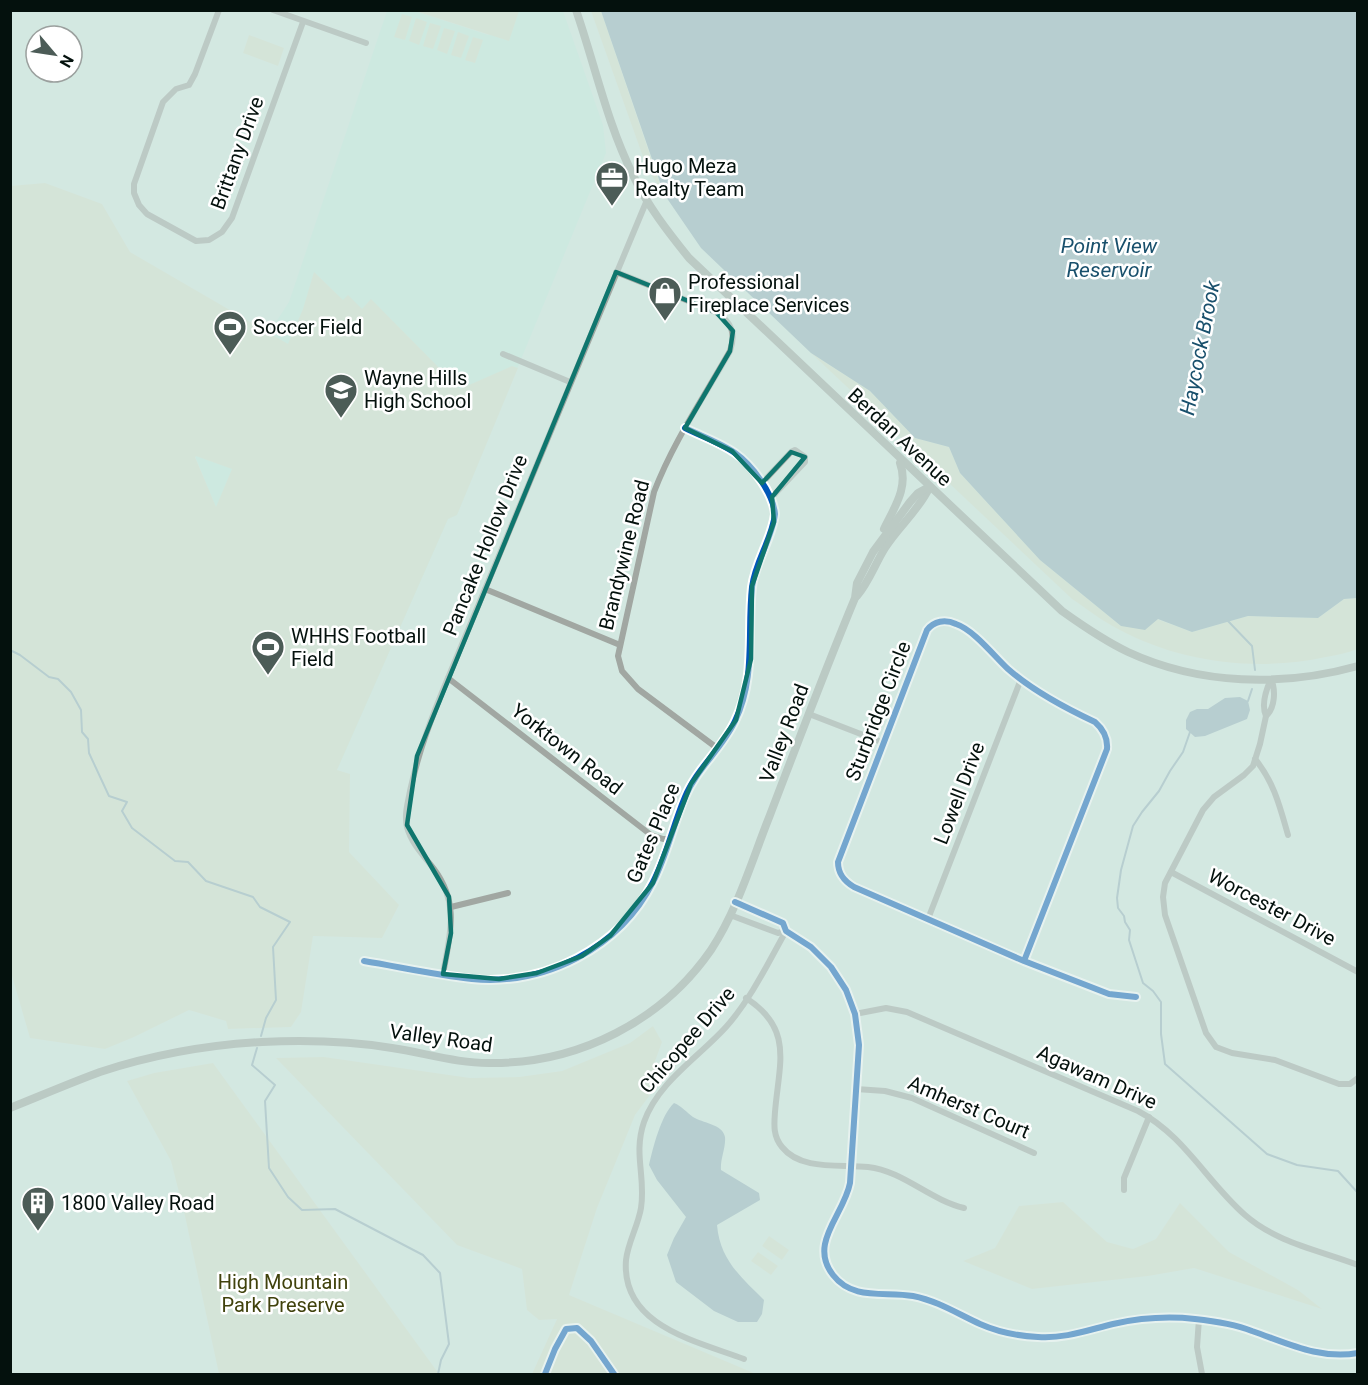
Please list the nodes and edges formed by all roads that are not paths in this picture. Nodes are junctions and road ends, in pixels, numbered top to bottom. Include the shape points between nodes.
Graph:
1 (219, 10) edge
2 (273, 10) edge
3 (576, 10) edge
4 (303, 22) junction
5 (366, 43) dead end
6 (646, 200) junction
7 (616, 272) junction
8 (503, 354) dead end
9 (570, 382) junction
10 (685, 428) junction
11 (899, 459) junction
12 (762, 483) junction
13 (929, 487) junction
14 (772, 497) junction
15 (873, 552) junction
16 (485, 589) junction
17 (855, 598) junction
18 (620, 645) junction
19 (1358, 666) edge
20 (448, 678) junction
21 (1021, 679) junction
22 (1271, 679) junction
23 (809, 714) junction
24 (884, 743) junction
25 (717, 748) junction
26 (1255, 759) junction
27 (1288, 835) dead end
28 (670, 839) junction
29 (1171, 872) junction
30 (508, 893) dead end
31 (735, 902) junction
32 (451, 907) junction
33 (730, 915) junction
34 (928, 919) junction
35 (786, 931) junction
36 (364, 961) dead end
37 (1024, 961) junction
38 (1358, 972) edge
39 (443, 974) junction
40 (1136, 997) dead end
41 (746, 998) junction
42 (855, 1014) junction
43 (1358, 1078) edge
44 (856, 1089) junction
45 (10, 1108) edge
46 (1149, 1117) junction
47 (1034, 1153) dead end
48 (851, 1167) junction
49 (1124, 1190) dead end
50 (964, 1208) dead end
51 (1358, 1265) edge
52 (1199, 1319) junction
53 (1358, 1353) edge
54 (744, 1359) dead end
55 (1202, 1374) edge

1 - 4 street, Brittany Drive via 189,85 168,95 163,102 134,184 139,205 147,214 196,240 208,240 222,232 232,218
2 - 4 street
3 - 6 main road, Berdan Avenue via 623,152
4 - 5 street
6 - 7 street, Pancake Hollow Drive
6 - 11 main road, Berdan Avenue via 699,269
7 - 9 street, Pancake Hollow Drive
7 - 10 street, Brandywine Road via 716,312 733,331 730,351
8 - 9 street
9 - 16 street, Pancake Hollow Drive
10 - 12 street via 738,455
10 - 18 street, Brandywine Road via 654,492
11 - 13 main road, Berdan Avenue
11 - 15 main road via 902,491
12 - 14 street
12 - 14 street via 791,452 795,450 805,457 805,462
13 - 15 main road, Valley Road via 910,502
13 - 17 main road, Valley Road
13 - 22 main road, Berdan Avenue via 1062,611 1110,643 1148,660 1198,674
14 - 25 street, Gates Place via 774,522 752,586 748,684 736,720
15 - 17 main road, Valley Road via 857,583
16 - 18 street
16 - 20 street, Pancake Hollow Drive
17 - 23 main road, Valley Road
18 - 25 street, Brandywine Road via 619,664 627,678
19 - 22 main road, Berdan Avenue via 1314,676
20 - 28 street, Yorktown Road via 651,835
20 - 32 street, Pancake Hollow Drive via 417,756 406,816 410,834 440,877
21 - 24 street, Sturbridge Circle via 961,626 948,621 935,623 927,630
21 - 34 street, Lowell Drive
21 - 37 street, Sturbridge Circle via 1095,722 1108,745
22 - 26 street
23 - 24 street
23 - 31 main road, Valley Road
24 - 34 street, Sturbridge Circle via 838,867 843,879 854,887
25 - 28 street, Gates Place via 691,784
26 - 27 street via 1276,791
26 - 29 street via 1244,775 1203,810
28 - 39 street, Gates Place via 653,883 636,909 610,936 582,956 518,977 473,979
29 - 38 street, Worcester Drive
29 - 43 street via 1163,897 1165,915 1206,1033 1216,1047 1275,1060 1339,1084 1350,1084
30 - 32 street
31 - 33 main road, Valley Road
31 - 35 street via 783,923
32 - 39 street, Pancake Hollow Drive via 451,933
33 - 35 street via 778,933
33 - 45 main road, Valley Road via 703,960 663,1002 602,1040 558,1056 493,1063 351,1043 235,1044 126,1064
34 - 37 street
35 - 41 street, Chicopee Drive
35 - 42 street via 806,943 840,978
36 - 39 street, Gates Place
37 - 40 street via 1109,994
41 - 48 street via 767,1014 779,1035 774,1128 778,1141 802,1161
41 - 54 street, Chicopee Drive via 725,1028 663,1090 650,1110 639,1151 642,1205 626,1268 633,1296 650,1318 665,1329
42 - 44 street via 859,1045
42 - 46 street, Agawam Drive via 886,1008 907,1011
44 - 47 street, Amherst Court via 912,1098
44 - 48 street
46 - 49 street via 1124,1178
46 - 51 street, Agawam Drive via 1172,1134 1236,1206 1259,1225 1285,1240
48 - 50 street via 890,1173 949,1205
48 - 52 street via 849,1191 826,1233 824,1249 831,1274 851,1290 927,1300 995,1329 1025,1336 1064,1336 1146,1319
52 - 53 street via 1243,1328 1323,1354
52 - 55 street via 1197,1347

